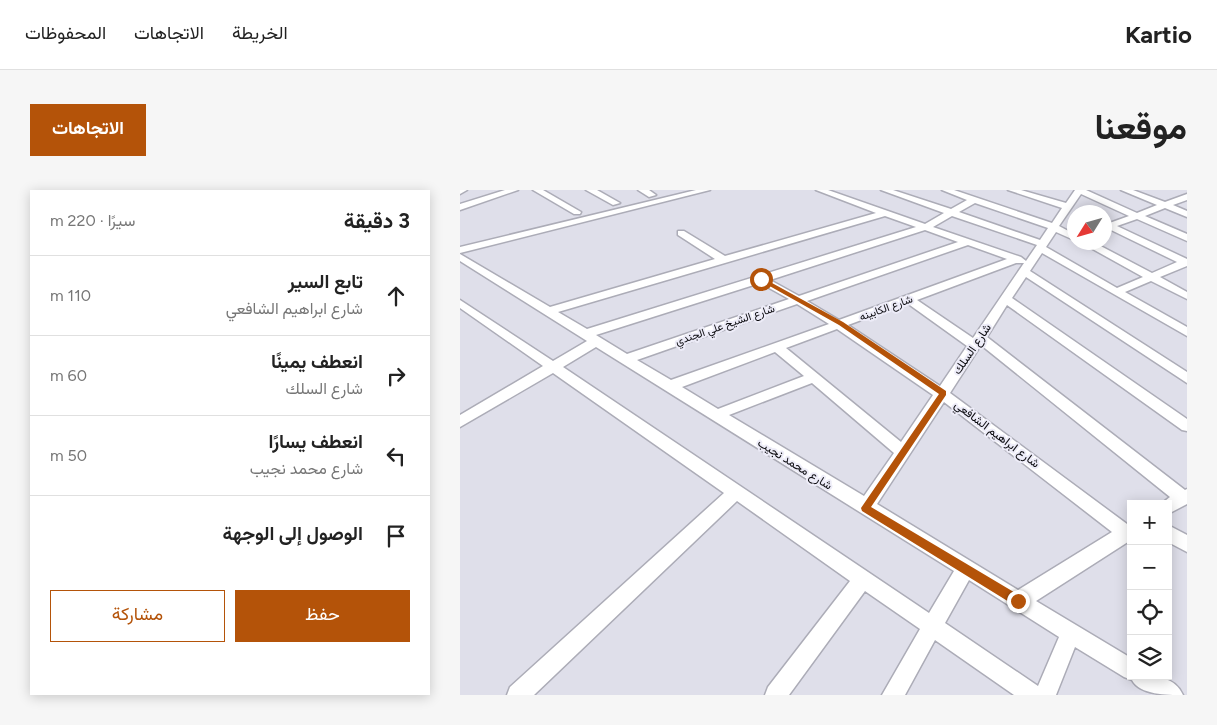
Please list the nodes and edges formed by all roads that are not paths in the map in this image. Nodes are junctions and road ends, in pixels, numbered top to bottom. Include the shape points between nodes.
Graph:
1 (514, 190) edge
2 (537, 190) edge
3 (590, 190) edge
4 (642, 190) edge
5 (673, 190) edge
6 (706, 190) edge
7 (820, 190) edge
8 (885, 190) edge
9 (946, 190) edge
10 (1012, 190) edge
11 (1079, 190) edge
12 (1125, 190) edge
13 (1175, 190) edge
14 (652, 195) junction
15 (1187, 196) edge
16 (976, 199) junction
17 (616, 203) junction
18 (1069, 205) edge
19 (1165, 205) junction
20 (460, 207) edge
21 (1067, 207) edge
22 (1067, 208) edge
23 (577, 212) junction
24 (952, 212) junction
25 (885, 213) junction
26 (1187, 214) edge
27 (1137, 216) junction
28 (1112, 225) edge
29 (1054, 227) junction
30 (926, 228) junction
31 (1112, 229) edge
32 (681, 233) dead end
33 (1067, 234) edge
34 (1187, 238) edge
35 (460, 242) edge
36 (968, 242) junction
37 (1041, 246) junction
38 (460, 250) edge
39 (1100, 250) edge
40 (460, 256) edge
41 (724, 260) junction
42 (1017, 260) junction
43 (1186, 263) edge
44 (1027, 268) junction
45 (1151, 277) junction
46 (761, 279) junction
47 (1116, 292) junction
48 (1187, 296) edge
49 (908, 299) junction
50 (1006, 299) junction
51 (800, 300) junction
52 (460, 303) edge
53 (548, 311) junction
54 (841, 324) junction
55 (1187, 332) edge
56 (590, 337) junction
57 (978, 341) junction
58 (777, 347) junction
59 (625, 359) junction
60 (552, 366) junction
61 (813, 378) junction
62 (1187, 378) edge
63 (670, 386) junction
64 (943, 393) junction
65 (716, 415) junction
66 (460, 422) edge
67 (1187, 426) edge
68 (903, 452) junction
69 (736, 492) junction
70 (1185, 497) edge
71 (1172, 505) edge
72 (865, 508) junction
73 (1127, 531) edge
74 (1127, 533) edge
75 (1172, 535) edge
76 (1187, 544) edge
77 (965, 569) junction
78 (863, 579) junction
79 (1018, 601) junction
80 (932, 627) junction
81 (1071, 633) junction
82 (1127, 668) edge
83 (1148, 680) edge
84 (518, 695) edge
85 (776, 695) edge
86 (893, 695) edge
87 (1033, 695) edge
88 (1045, 695) edge
89 (1172, 695) edge

1 - 20 street
2 - 23 street
3 - 17 street
4 - 14 street
5 - 14 street
6 - 38 street
7 - 25 street
8 - 24 street
9 - 16 street
10 - 21 street
11 - 18 street, شارع السلك
11 - 27 street
12 - 19 street
13 - 15 street
14 - 17 street
15 - 19 street
16 - 24 street
16 - 29 street
17 - 23 street
19 - 26 street
19 - 27 street
22 - 29 street, شارع السلك
23 - 35 street
24 - 30 street
24 - 37 street
25 - 30 street
25 - 41 street
27 - 28 street
27 - 34 street
29 - 33 street
29 - 37 street, شارع السلك
30 - 36 street
30 - 46 street
31 - 43 street
32 - 41 street
36 - 42 street
36 - 51 street, شارع الشيخ علي الجندي
37 - 44 street, شارع السلك
37 - 47 street
39 - 45 street
40 - 53 street, شارع محمد نجيب
41 - 53 street
42 - 44 street
42 - 49 street, شارع الكابينه
43 - 45 street
44 - 50 street, شارع السلك
44 - 62 street
45 - 47 street
45 - 48 street
46 - 51 street, شارع ابراهيم الشافعي
46 - 56 street
47 - 55 street
49 - 54 street, شارع الكابينه
49 - 57 street
50 - 57 street, شارع السلك
50 - 67 street
51 - 54 street, شارع ابراهيم الشافعي
51 - 59 street, شارع الشيخ علي الجندي
52 - 60 street
53 - 56 street, شارع محمد نجيب
54 - 58 street, شارع الكابينه
54 - 64 street, شارع ابراهيم الشافعي
56 - 59 street, شارع محمد نجيب
56 - 60 street
57 - 64 street, شارع السلك
57 - 70 street
58 - 61 street
58 - 63 street, شارع الكابينه
59 - 63 street, شارع محمد نجيب
60 - 66 street
60 - 69 street
61 - 65 street
61 - 68 street
63 - 65 street, شارع محمد نجيب
64 - 68 street, شارع السلك
64 - 73 street, شارع ابراهيم الشافعي
65 - 72 street, شارع محمد نجيب
68 - 72 street, شارع السلك
69 - 78 street
69 - 84 street
70 - 71 street
72 - 77 street, شارع محمد نجيب
74 - 79 street
75 - 76 street
77 - 79 street, شارع محمد نجيب
77 - 80 street
78 - 80 street
78 - 85 street
79 - 81 street, شارع محمد نجيب
80 - 86 street
80 - 87 street
81 - 82 street, شارع محمد نجيب
81 - 88 street
83 - 89 street

